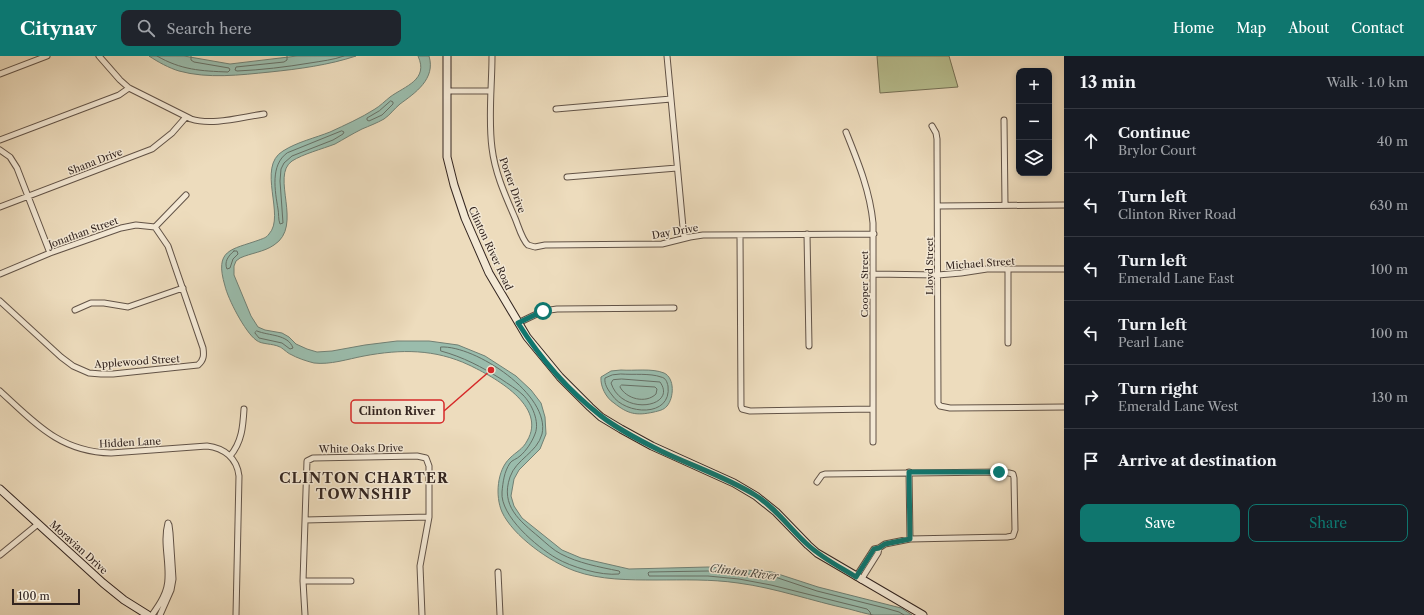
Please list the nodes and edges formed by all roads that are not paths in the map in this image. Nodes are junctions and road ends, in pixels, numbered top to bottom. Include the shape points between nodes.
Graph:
1 (47, 56) edge
2 (99, 56) edge
3 (448, 56) edge
4 (492, 56) edge
5 (667, 56) edge
6 (0, 74) edge
7 (130, 88) junction
8 (447, 91) junction
9 (491, 91) junction
10 (671, 99) junction
11 (556, 109) dead end
12 (264, 114) dead end
13 (186, 117) junction
14 (1004, 120) dead end
15 (932, 126) dead end
16 (846, 132) dead end
17 (0, 140) edge
18 (0, 150) edge
19 (677, 168) junction
20 (567, 177) dead end
21 (186, 195) dead end
22 (28, 196) junction
23 (1005, 205) junction
24 (1064, 205) edge
25 (938, 206) junction
26 (0, 207) edge
27 (155, 227) junction
28 (807, 234) junction
29 (874, 234) junction
30 (740, 235) junction
31 (684, 238) junction
32 (528, 245) joint
33 (50, 253) junction
34 (1008, 269) junction
35 (1064, 269) edge
36 (0, 274) edge
37 (873, 274) junction
38 (938, 275) junction
39 (183, 288) junction
40 (0, 301) edge
41 (674, 308) dead end
42 (75, 310) dead end
43 (518, 323) junction
44 (1008, 343) dead end
45 (809, 346) dead end
46 (0, 391) edge
47 (1064, 408) edge
48 (244, 409) dead end
49 (873, 409) junction
50 (873, 442) dead end
51 (230, 456) junction
52 (909, 472) junction
53 (817, 482) dead end
54 (0, 489) edge
55 (429, 518) junction
56 (305, 520) junction
57 (38, 524) junction
58 (910, 539) junction
59 (169, 550) dead end
60 (0, 554) edge
61 (498, 572) dead end
62 (859, 578) junction
63 (303, 581) junction
64 (351, 581) dead end
65 (164, 602) junction
66 (148, 615) edge
67 (152, 615) edge
68 (160, 615) edge
69 (236, 615) edge
70 (305, 615) edge
71 (422, 615) edge
72 (500, 615) edge
73 (923, 615) edge

1 - 6 street
2 - 7 street
3 - 8 street, Clinton River Road
4 - 9 street, Porter Drive
5 - 10 street
7 - 13 street
7 - 17 street via 120,95
8 - 9 street
8 - 43 street, Clinton River Road via 447,157 456,192 489,273
9 - 32 street, Porter Drive via 491,134 495,165 523,239
10 - 11 street
10 - 19 street
12 - 13 street via 211,122 199,122
13 - 22 street, Shana Drive via 172,133 152,149
14 - 23 street
15 - 25 street, Lloyd Street via 937,139
16 - 29 street, Cooper Street via 869,196
18 - 22 street via 14,163
19 - 20 street
19 - 31 street
21 - 27 street
22 - 26 street, Shana Drive
22 - 33 street
23 - 24 street
23 - 25 street
25 - 38 street, Lloyd Street
27 - 33 street, Jonathan Street via 127,226
27 - 39 street via 168,246
28 - 29 street, Day Drive
28 - 30 street, Day Drive
28 - 45 street
29 - 37 street, Cooper Street
30 - 31 street, Day Drive
30 - 49 street via 742,409
31 - 32 street, Day Drive via 662,244
33 - 36 street, Jonathan Street
34 - 35 street, Michael Street
34 - 38 street, Michael Street
34 - 44 street
37 - 38 street, Michael Street
37 - 49 street, Cooper Street
38 - 47 street, Lloyd Street via 937,399 940,406
39 - 40 street, Applewood Street via 203,348 204,355 200,364 113,374 85,372 73,366
39 - 42 street via 128,307 96,303
41 - 43 street via 557,309 543,311
43 - 62 street, Clinton River Road via 545,360 601,417 652,446 734,483 756,496 817,553
46 - 51 street, Hidden Lane via 50,435 80,450 115,453 207,446 221,449
48 - 51 street via 240,443
49 - 50 street, Cooper Street
51 - 69 street via 238,468 239,484
52 - 53 street via 825,474
52 - 58 street
52 - 58 street via 1013,474 1015,530 1013,536 1007,537
54 - 57 street, Moravian Drive
55 - 56 street
55 - 56 street, White Oaks Drive via 429,466 426,458 417,456 310,459 307,463
55 - 71 street via 420,566
56 - 63 street, White Oaks Drive
57 - 60 street
57 - 66 street, Moravian Drive via 103,583
58 - 62 street via 885,544 879,548
59 - 65 street via 173,579 171,590
61 - 72 street
62 - 73 street, Clinton River Road
63 - 64 street
63 - 70 street, White Oaks Drive
65 - 67 street
65 - 68 street

